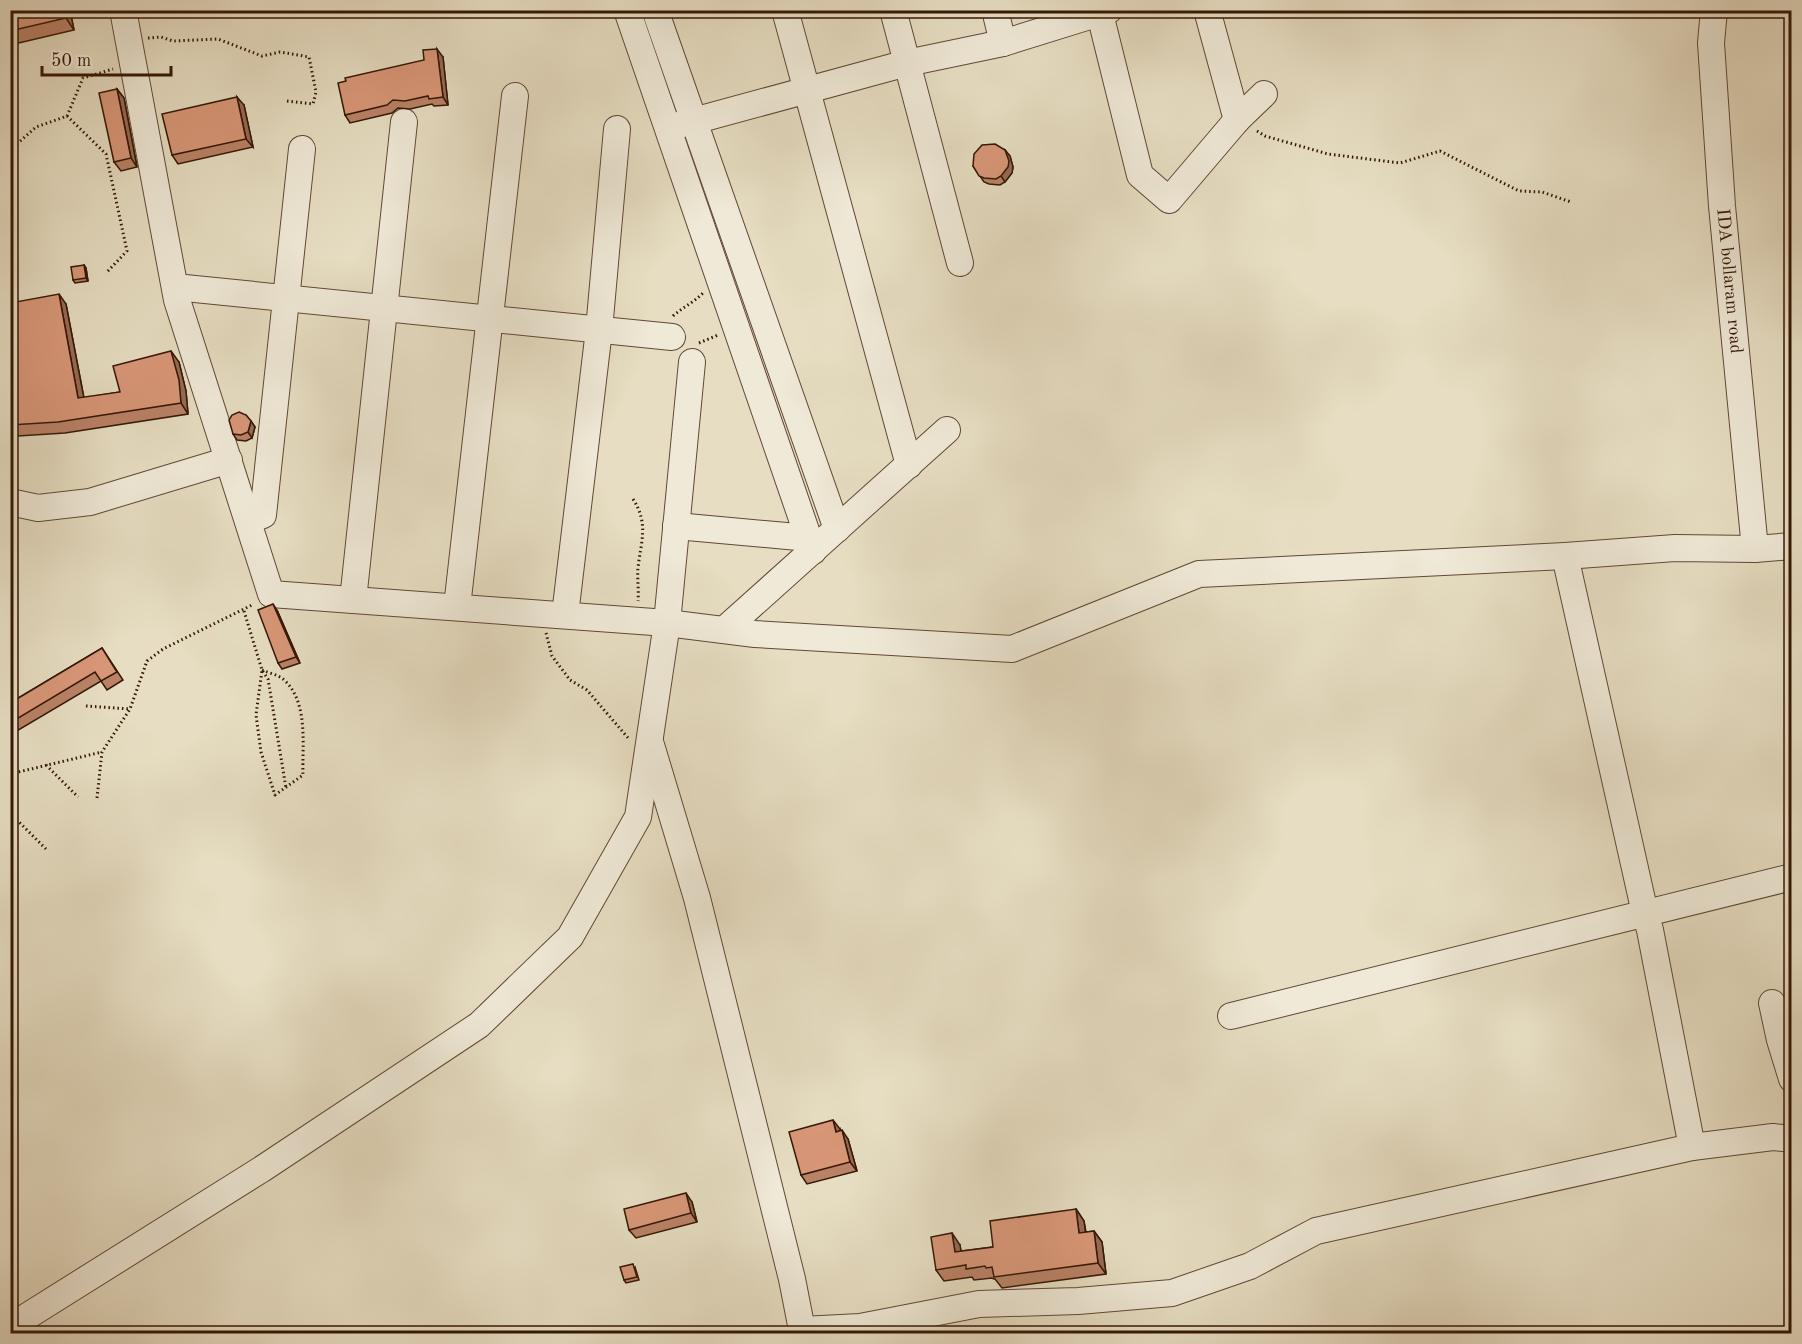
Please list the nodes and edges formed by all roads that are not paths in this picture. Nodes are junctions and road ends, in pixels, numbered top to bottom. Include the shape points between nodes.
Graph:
1 (123, 10) edge
2 (627, 10) edge
3 (655, 10) edge
4 (785, 10) edge
5 (893, 10) edge
6 (995, 10) edge
7 (1207, 10) edge
8 (1714, 10) edge
9 (1103, 11) edge
10 (1003, 43) junction
11 (907, 63) junction
12 (807, 90) junction
13 (1264, 94) dead end
14 (514, 96) dead end
15 (692, 120) junction
16 (1237, 120) junction
17 (404, 122) dead end
18 (666, 128) junction
19 (617, 129) dead end
20 (302, 149) dead end
21 (960, 263) dead end
22 (174, 287) junction
23 (286, 298) junction
24 (384, 308) junction
25 (490, 319) junction
26 (599, 330) junction
27 (665, 336) road end
28 (692, 362) dead end
29 (947, 430) dead end
30 (229, 460) junction
31 (909, 465) junction
32 (10, 502) edge
33 (248, 521) junction
34 (676, 526) junction
35 (837, 529) junction
36 (811, 545) junction
37 (1791, 546) edge
38 (1755, 549) junction
39 (1565, 556) junction
40 (352, 600) junction
41 (457, 608) junction
42 (559, 615) junction
43 (667, 623) junction
44 (724, 630) junction
45 (648, 749) junction
46 (1791, 877) edge
47 (1645, 913) junction
48 (1772, 1003) dead end
49 (1231, 1016) dead end
50 (1791, 1079) edge
51 (1791, 1139) edge
52 (1692, 1147) junction
53 (10, 1327) edge
54 (802, 1332) edge

1 - 22 street
2 - 18 street
3 - 15 street
4 - 12 street
5 - 11 street
6 - 10 street
7 - 16 street
8 - 38 street, IDA bollaram road via 1711,44 1722,206
9 - 10 street
9 - 16 street via 1140,175 1169,200
10 - 11 street
11 - 12 street
11 - 21 street
12 - 15 street
12 - 31 street
13 - 16 street
14 - 25 street
15 - 18 street
15 - 35 street
17 - 24 street
18 - 36 street
19 - 26 street
20 - 23 street
22 - 23 street
22 - 30 street
23 - 24 street
23 - 33 street via 263,515
24 - 25 street
24 - 40 street
25 - 26 street
25 - 41 street
26 - 27 street
26 - 42 street
28 - 34 street
29 - 31 street
30 - 32 street via 90,502 38,508
30 - 33 street
31 - 35 street
33 - 40 street via 271,594
34 - 36 street
34 - 43 street
35 - 36 street
36 - 44 street
37 - 38 street
38 - 39 street via 1676,548
39 - 44 street via 1199,574 1012,649
39 - 47 street
40 - 41 street
41 - 42 street
42 - 43 street
43 - 44 street
43 - 45 street
45 - 53 street via 638,817 570,937 479,1024 262,1169
45 - 54 street via 698,898
46 - 47 street
47 - 49 street
47 - 52 street
48 - 50 street
51 - 52 street via 1773,1137
52 - 54 street via 1316,1231 1250,1266 1172,1293 979,1304 860,1327

